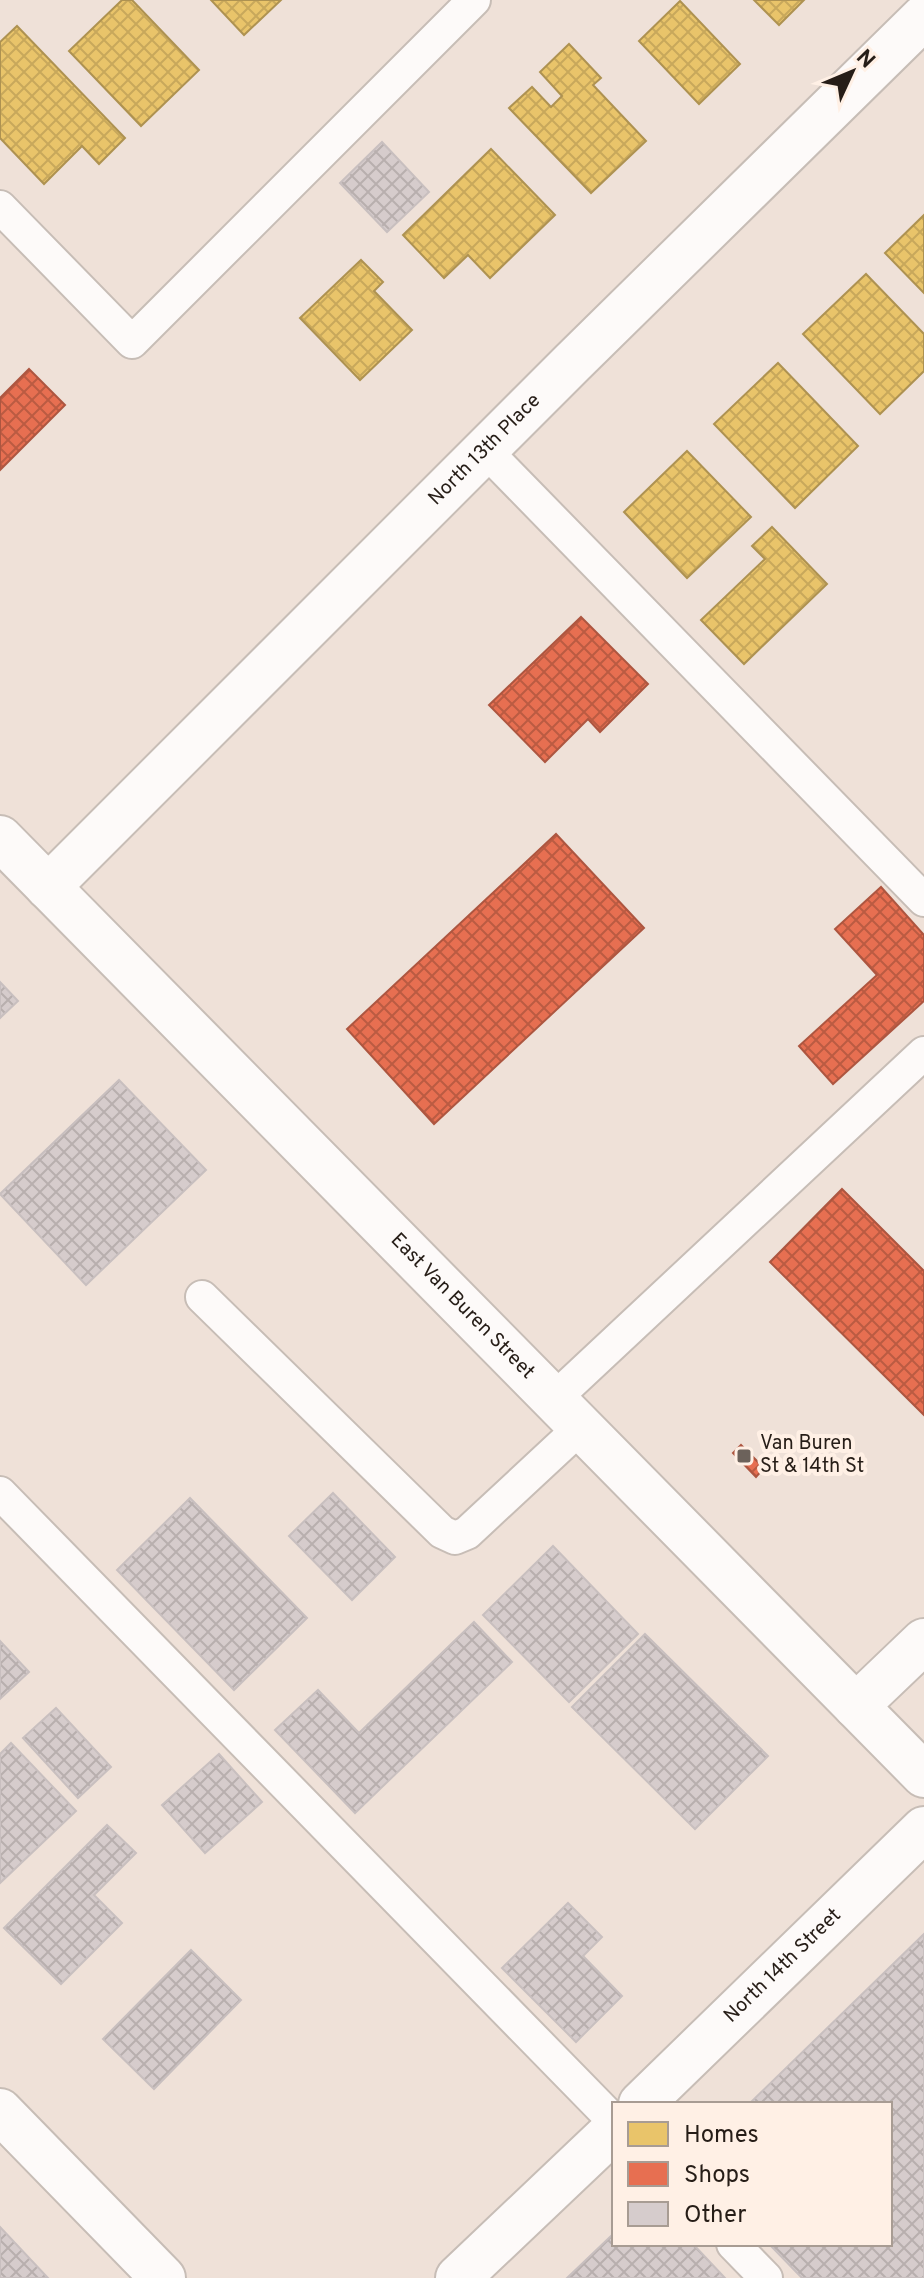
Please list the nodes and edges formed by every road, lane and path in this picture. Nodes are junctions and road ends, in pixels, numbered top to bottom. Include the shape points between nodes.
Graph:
1 (474, 0) edge
2 (919, 32) edge
3 (0, 207) edge
4 (485, 450) junction
5 (0, 838) edge
6 (48, 887) junction
7 (924, 900) edge
8 (924, 1053) edge
9 (202, 1297) dead end
10 (568, 1413) junction
11 (0, 1493) edge
12 (924, 1641) edge
13 (856, 1706) junction
14 (924, 1775) edge
15 (924, 1829) edge
16 (643, 2102) edge
17 (0, 2111) edge
18 (612, 2119) edge
19 (612, 2132) edge
20 (735, 2246) edge
21 (163, 2278) edge
22 (458, 2278) edge
23 (766, 2278) edge

1 - 3 lane via 132,342
2 - 4 street, North 13th Place
4 - 6 street, North 13th Place
4 - 7 lane
5 - 6 street, East Van Buren Street
6 - 10 street, East Van Buren Street
8 - 10 lane
9 - 10 lane via 442,1532 455,1538 467,1533
10 - 13 street, East Van Buren Street
11 - 18 lane
12 - 13 street
13 - 14 street, East Van Buren Street
15 - 16 street, North 14th Street
17 - 21 street
19 - 22 street
20 - 23 lane

